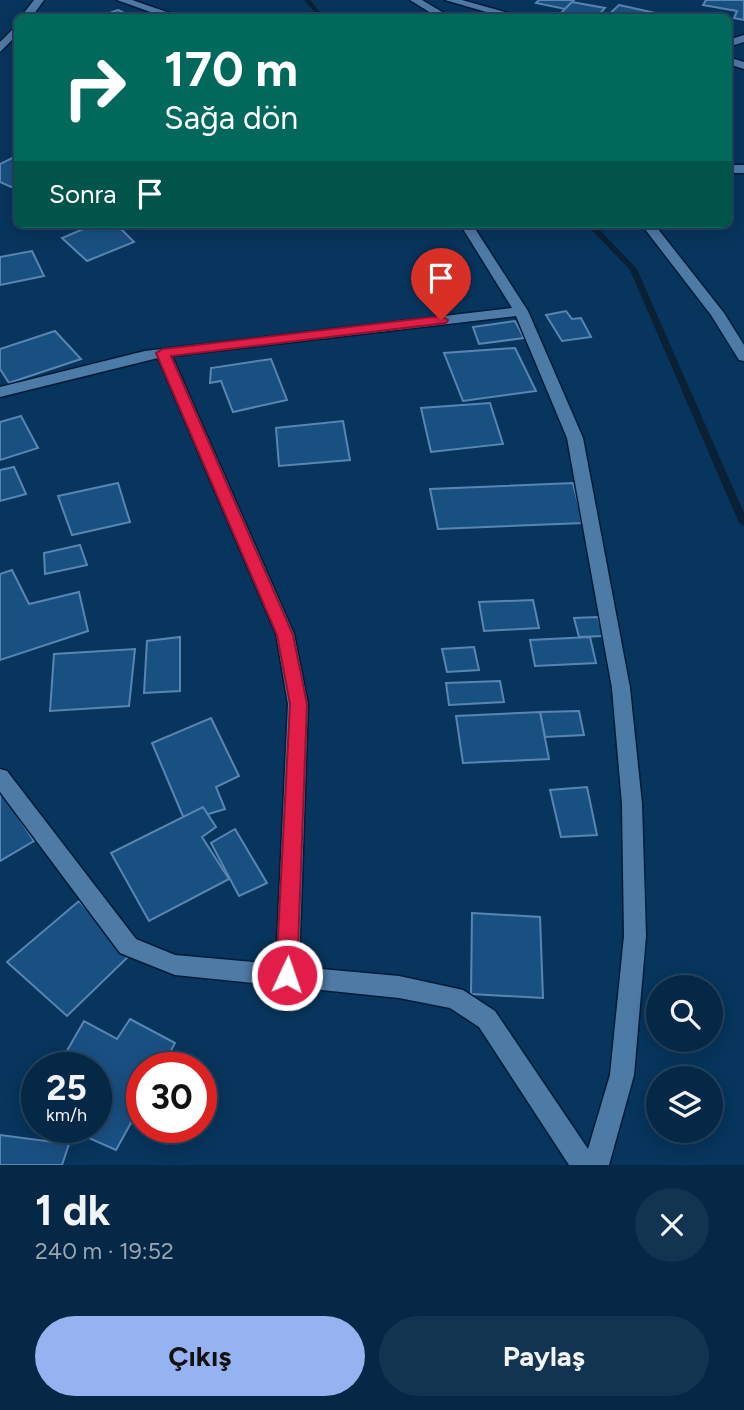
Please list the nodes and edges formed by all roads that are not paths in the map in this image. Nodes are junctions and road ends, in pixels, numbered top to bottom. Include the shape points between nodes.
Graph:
1 (39, 0) edge
2 (122, 0) edge
3 (415, 0) edge
4 (450, 0) edge
5 (28, 14) edge
6 (166, 14) edge
7 (440, 14) edge
8 (506, 14) edge
9 (14, 32) edge
10 (0, 49) edge
11 (469, 228) edge
12 (650, 228) edge
13 (522, 311) junction
14 (163, 353) junction
15 (744, 356) edge
16 (0, 392) edge
17 (0, 777) edge
18 (287, 975) junction
19 (584, 1165) edge
20 (597, 1165) edge

1 - 5 street
2 - 6 street
3 - 7 street
4 - 8 street
9 - 10 street
11 - 13 street
12 - 15 street via 718,313
13 - 14 street
13 - 20 street via 575,438 621,688 632,804 635,936 625,1047 622,1075
14 - 16 street
14 - 18 street via 285,635 298,704
17 - 18 street via 128,946 175,965
18 - 19 street via 455,998 487,1019

